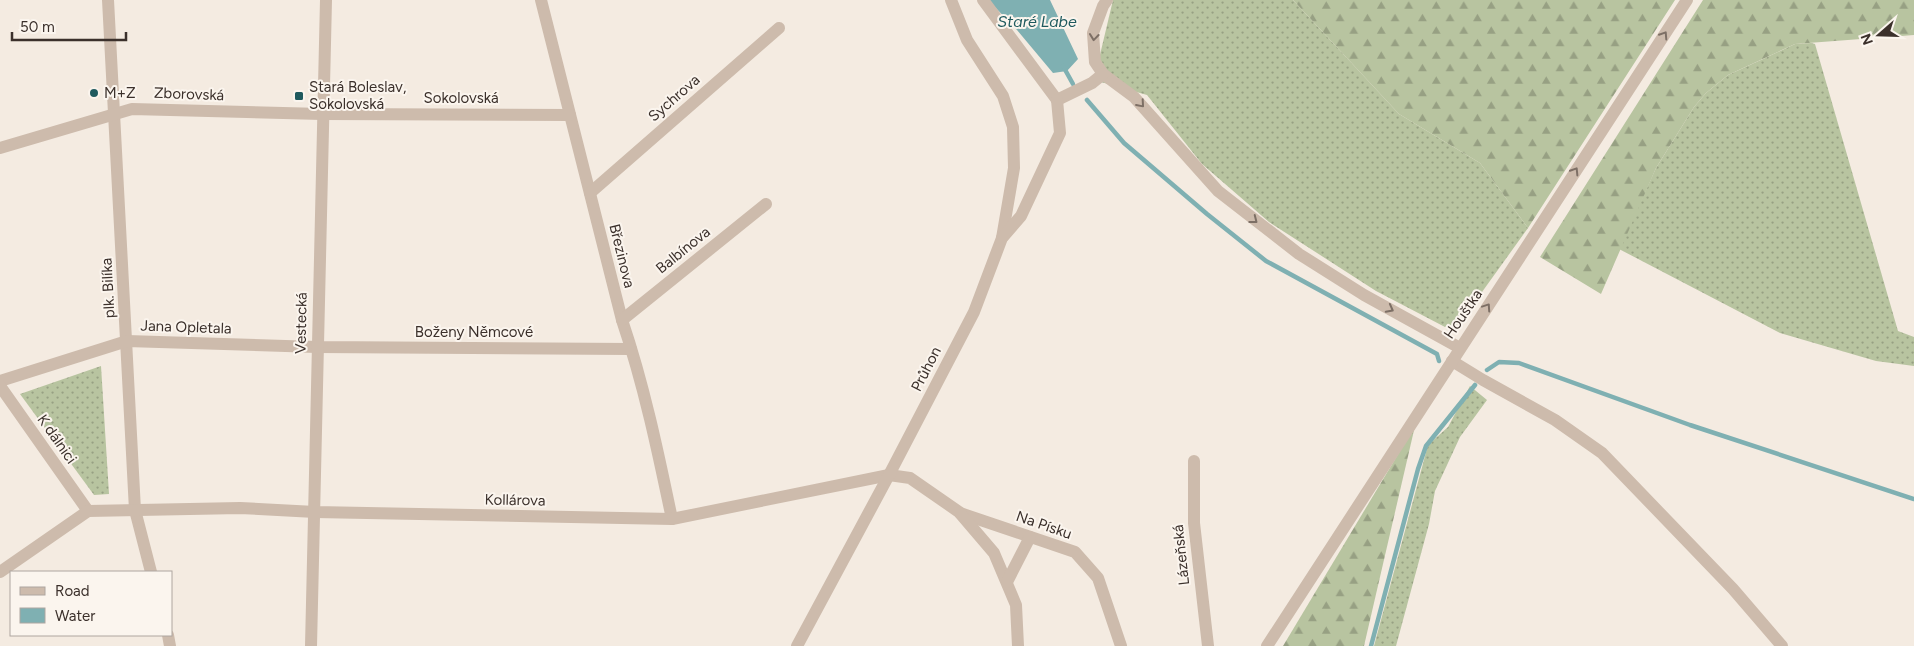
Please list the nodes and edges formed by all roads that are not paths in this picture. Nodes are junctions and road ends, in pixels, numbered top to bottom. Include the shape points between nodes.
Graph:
1 (108, 0) edge
2 (326, 0) edge
3 (541, 0) edge
4 (951, 0) edge
5 (983, 0) edge
6 (1107, 0) edge
7 (1687, 0) edge
8 (779, 28) dead end
9 (1103, 74) junction
10 (1057, 100) junction
11 (114, 113) junction
12 (322, 114) junction
13 (570, 115) junction
14 (0, 148) edge
15 (590, 193) junction
16 (766, 204) dead end
17 (1002, 238) junction
18 (622, 320) junction
19 (127, 341) junction
20 (317, 347) junction
21 (1460, 348) junction
22 (631, 349) junction
23 (1452, 361) junction
24 (0, 381) edge
25 (0, 386) edge
26 (1194, 461) dead end
27 (889, 475) junction
28 (135, 510) junction
29 (88, 511) junction
30 (315, 512) junction
31 (959, 512) junction
32 (672, 519) junction
33 (1030, 537) junction
34 (151, 571) edge
35 (0, 572) edge
36 (1007, 582) junction
37 (312, 646) edge
38 (797, 646) edge
39 (1018, 646) edge
40 (1121, 646) edge
41 (1208, 646) edge
42 (1267, 646) edge
43 (1782, 646) edge

1 - 11 street, plk. Bilíka
2 - 12 street, Vestecká
3 - 13 street, Březinova
4 - 17 street via 967,40 1003,96 1013,127 1014,168
5 - 10 street
6 -> 9 street via 1093,33 1095,62
21 -> 7 street, Houštka
8 - 15 street, Sychrova
9 - 10 street
9 -> 21 street via 1134,96 1218,191 1292,248 1364,295
10 - 17 street, Průhon via 1060,133 1021,216
11 - 12 street, Zborovská via 132,109
11 - 14 street, Zborovská
11 - 19 street, plk. Bilíka
12 - 13 street, Sokolovská
12 - 20 street, Vestecká
13 - 15 street, Březinova
15 - 18 street, Březinova
16 - 18 street, Balbínova
17 - 27 street, Průhon via 974,312
18 - 22 street, Březinova
19 - 20 street, Jana Opletala
19 - 24 street, Jana Opletala
19 - 28 street, plk. Bilíka
20 - 22 street, Boženy Němcové
20 - 30 street, Vestecká
21 - 23 street, Houštka
22 - 32 street, Březinova via 658,450
23 - 42 street, Houštka
23 - 43 street via 1555,420 1602,453 1732,588
25 - 29 street, K dálnici
26 - 41 street, Lázeňská via 1194,523
27 - 31 street, Na Písku via 910,478
27 - 32 street, Kollárova
27 - 38 street, Průhon
28 - 29 street, Kollárova
28 - 30 street, Kollárova via 240,508
28 - 34 street, plk. Bilíka
29 - 35 street
30 - 32 street, Kollárova
30 - 37 street, Vestecká
31 - 33 street, Na Písku
31 - 36 street, Na Písku via 994,553
33 - 36 street
33 - 40 street, Na Písku via 1075,552 1098,578
36 - 39 street, Na Písku via 1016,605

